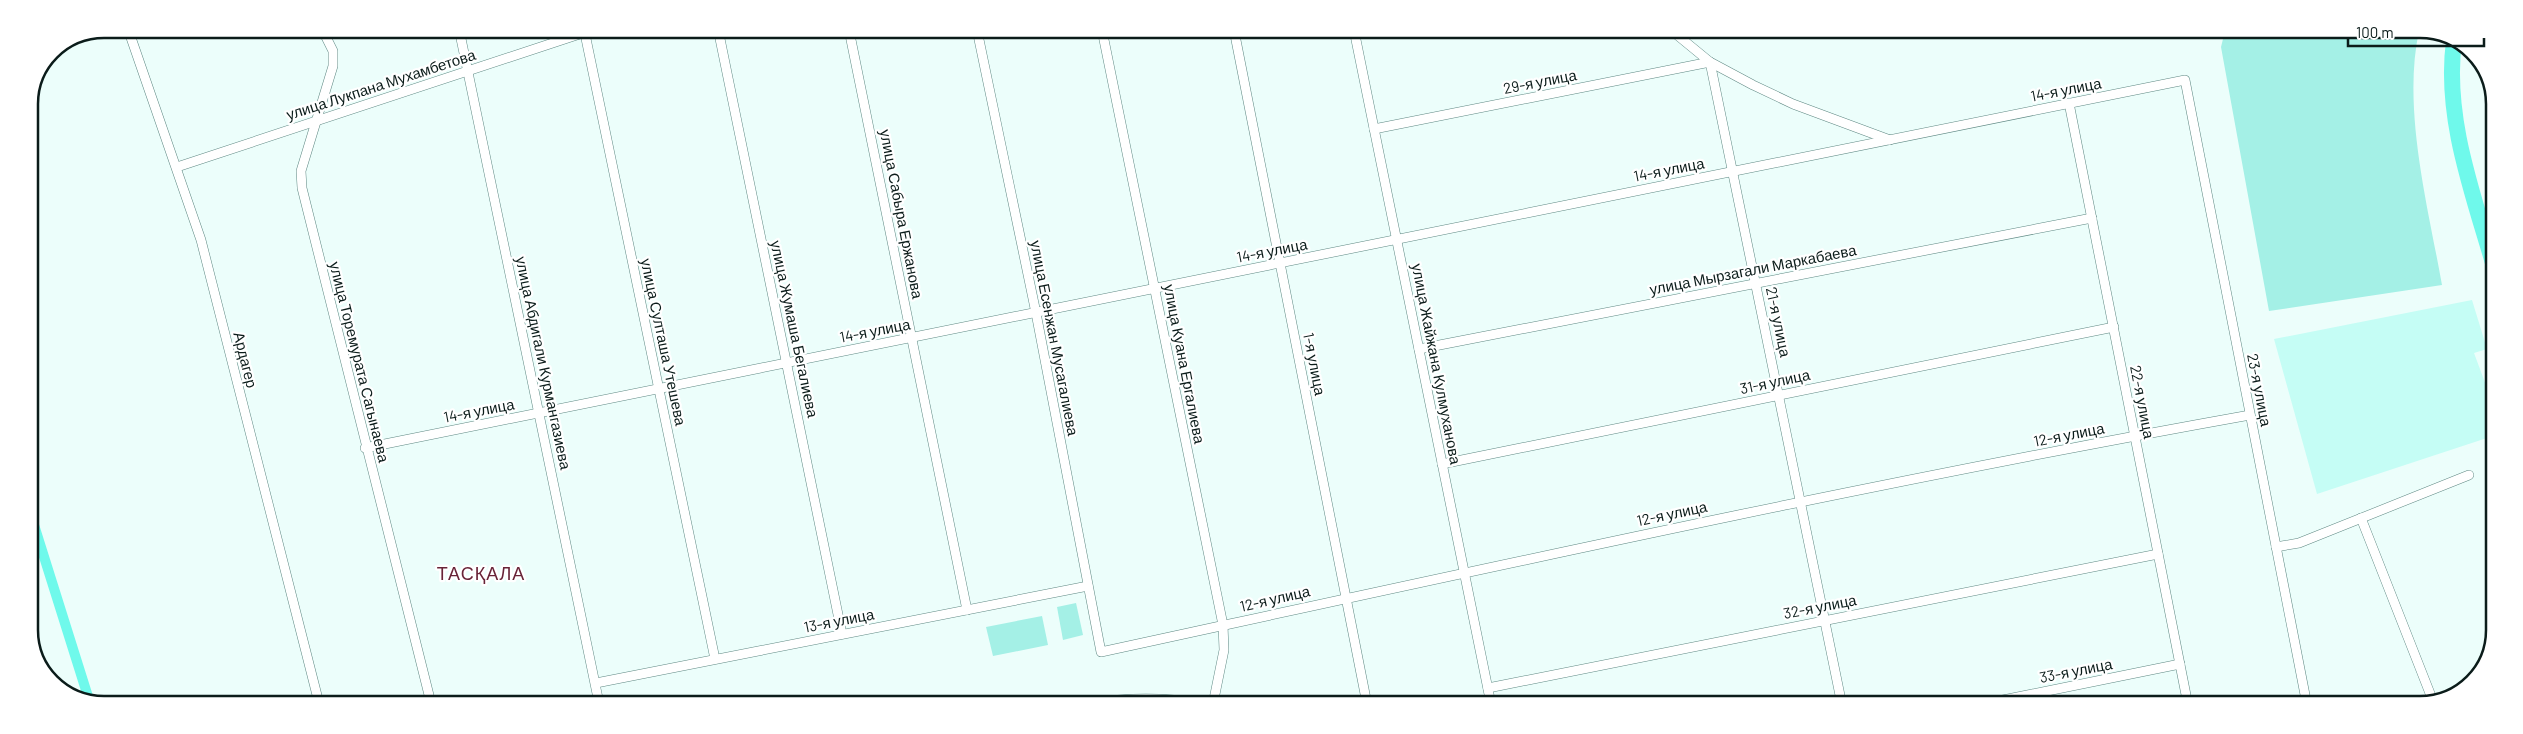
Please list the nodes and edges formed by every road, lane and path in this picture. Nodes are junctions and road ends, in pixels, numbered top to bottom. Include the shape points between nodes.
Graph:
1 (131, 37) edge
2 (326, 37) edge
3 (461, 37) edge
4 (566, 37) edge
5 (585, 37) edge
6 (720, 37) edge
7 (850, 37) edge
8 (978, 37) edge
9 (1103, 37) edge
10 (1235, 37) edge
11 (1355, 37) edge
12 (1680, 37) edge
13 (1710, 62) junction
14 (468, 70) junction
15 (2185, 80) joint
16 (2069, 103) junction
17 (315, 121) junction
18 (1374, 129) junction
19 (1890, 140) junction
20 (177, 167) junction
21 (1733, 172) junction
22 (2092, 218) junction
23 (1396, 240) junction
24 (1280, 263) junction
25 (1756, 283) junction
26 (1154, 289) junction
27 (1036, 313) junction
28 (2114, 327) junction
29 (912, 338) junction
30 (1419, 349) junction
31 (788, 363) junction
32 (659, 389) junction
33 (1779, 396) junction
34 (540, 413) junction
35 (2250, 415) junction
36 (2135, 436) junction
37 (366, 448) junction
38 (1442, 464) junction
39 (2469, 475) dead end
40 (1801, 502) junction
41 (2361, 518) junction
42 (2276, 548) junction
43 (2158, 554) junction
44 (1464, 572) junction
45 (1088, 586) junction
46 (1346, 597) junction
47 (967, 610) junction
48 (1825, 620) junction
49 (1223, 625) junction
50 (842, 634) junction
51 (1101, 652) joint
52 (715, 660) junction
53 (2180, 664) junction
54 (596, 683) junction
55 (1488, 688) junction
56 (2431, 695) edge
57 (316, 696) edge
58 (429, 696) edge
59 (597, 696) edge
60 (1215, 696) edge
61 (1365, 696) edge
62 (1490, 696) edge
63 (1840, 696) edge
64 (2022, 696) edge
65 (2186, 696) edge
66 (2305, 696) edge

1 - 20 street, Ардагер
2 - 17 street, улица Торемурата Сагынаева via 333,51 333,66
3 - 14 street, улица Абдигали Курмангазиева
4 - 14 street, улица Лукпана Мухамбетова
5 - 32 street, улица Султаша Утешева
6 - 31 street, улица Жумаша Бегалиева
7 - 29 street, улица Сабыра Ержанова
8 - 27 street, улица Есенжан Мусагалиева
9 - 26 street, улица Куана Ергалиева
10 - 24 street, 1-я улица
11 - 18 street, улица Жайжана Кулмуханова
12 - 13 street
13 - 18 street, 29-я улица
13 - 19 street via 1793,104
13 - 21 street, 21-я улица
14 - 17 street, улица Лукпана Мухамбетова
14 - 34 street, улица Абдигали Курмангазиева
15 - 16 street, 14-я улица
15 - 35 street, 23-я улица
16 - 19 street, 14-я улица
16 - 22 street, 22-я улица
17 - 20 street, улица Лукпана Мухамбетова
17 - 37 street, улица Торемурата Сагынаева via 301,171 302,188
18 - 23 street, улица Жайжана Кулмуханова
19 - 21 street, 14-я улица
20 - 57 street, Ардагер via 201,240
21 - 23 street, 14-я улица
21 - 25 street, 21-я улица
22 - 25 street, улица Мырзагали Маркабаева
22 - 28 street, 22-я улица
23 - 24 street, 14-я улица
23 - 30 street, улица Жайжана Кулмуханова
24 - 26 street, 14-я улица
24 - 46 street, 1-я улица
25 - 30 street, улица Мырзагали Маркабаева
25 - 33 street, 21-я улица
26 - 27 street, 14-я улица
26 - 49 street, улица Куана Ергалиева
27 - 29 street, 14-я улица
27 - 45 street, улица Есенжан Мусагалиева
28 - 33 street, 31-я улица
28 - 36 street, 22-я улица
29 - 31 street, 14-я улица
29 - 47 street, улица Сабыра Ержанова
30 - 38 street, улица Жайжана Кулмуханова
31 - 32 street, 14-я улица
31 - 50 street, улица Жумаша Бегалиева
32 - 34 street, 14-я улица
32 - 52 street, улица Султаша Утешева
33 - 38 street, 31-я улица
33 - 40 street, 21-я улица
34 - 37 street, 14-я улица
34 - 54 street, улица Абдигали Курмангазиева
35 - 36 street, 12-я улица
35 - 42 street, 23-я улица
36 - 40 street, 12-я улица
36 - 43 street, 22-я улица
37 - 58 street, улица Торемурата Сагынаева
38 - 44 street, улица Жайжана Кулмуханова
39 - 41 street
40 - 44 street, 12-я улица
40 - 48 street, 21-я улица
41 - 42 street via 2299,543
41 - 56 street
42 - 66 street, 23-я улица
43 - 48 street, 32-я улица
43 - 53 street, 22-я улица
44 - 46 street, 12-я улица
44 - 55 street, улица Жайжана Кулмуханова
45 - 47 street, 13-я улица
45 - 51 street, улица Есенжан Мусагалиева
46 - 49 street, 12-я улица
46 - 61 street, 1-я улица
47 - 50 street, 13-я улица
48 - 55 street, 32-я улица
48 - 63 street, 21-я улица
49 - 51 street, 12-я улица
49 - 60 street, улица Куана Ергалиева via 1224,650
50 - 52 street, 13-я улица
52 - 54 street, 13-я улица
53 - 64 street, 33-я улица
53 - 65 street, 22-я улица
54 - 59 street, улица Абдигали Курмангазиева
55 - 62 street, улица Жайжана Кулмуханова

